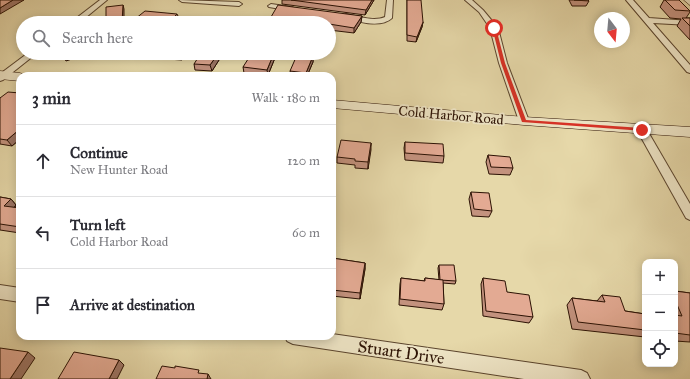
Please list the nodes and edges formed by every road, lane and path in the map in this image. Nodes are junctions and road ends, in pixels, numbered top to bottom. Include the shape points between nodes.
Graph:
1 (104, 0) edge
2 (182, 0) edge
3 (390, 0) edge
4 (468, 0) edge
5 (630, 0) edge
6 (239, 4) dead end
7 (271, 6) dead end
8 (299, 10) edge
9 (83, 16) edge
10 (341, 16) edge
11 (690, 22) edge
12 (650, 23) junction
13 (690, 28) edge
14 (24, 60) edge
15 (690, 70) edge
16 (1, 76) edge
17 (16, 77) edge
18 (336, 104) edge
19 (524, 121) junction
20 (642, 130) junction
21 (690, 132) edge
22 (690, 215) edge
23 (0, 292) edge
24 (16, 294) edge
25 (320, 340) edge
26 (581, 379) edge

1 - 9 street
2 - 6 street
3 - 10 street via 388,18 382,20
4 - 19 street via 481,11 494,28 503,63
5 - 12 street
7 - 8 street
11 - 12 street
12 - 13 street
12 - 15 street
14 - 16 street
16 - 17 main road
18 - 19 main road, Cold Harbor Road
19 - 20 main road, Cold Harbor Road
20 - 21 main road, Cold Harbor Road
20 - 22 street
23 - 24 street
25 - 26 street, Stuart Drive

